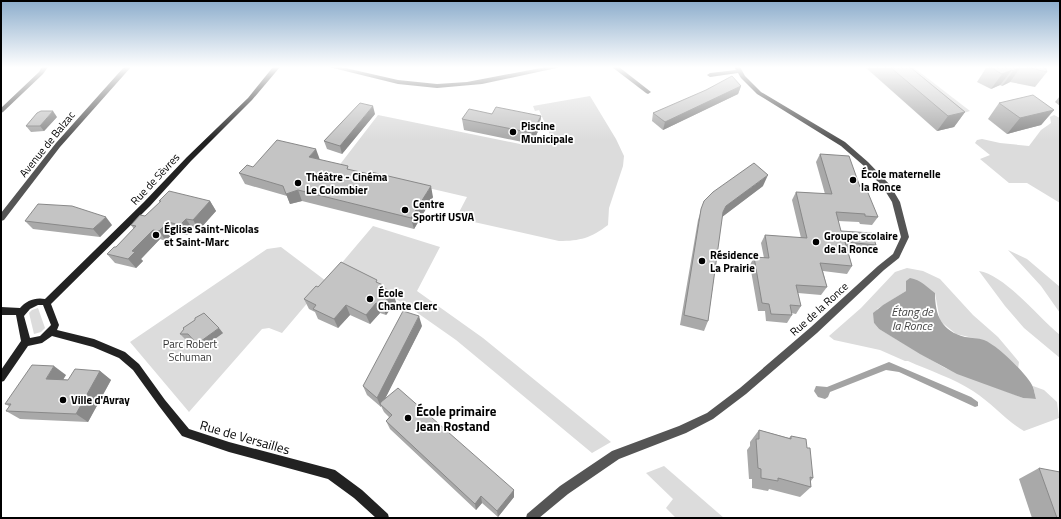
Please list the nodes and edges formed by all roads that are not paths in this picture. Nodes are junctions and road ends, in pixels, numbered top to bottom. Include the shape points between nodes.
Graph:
1 (22, 91) edge
2 (107, 91) edge
3 (257, 91) edge
4 (757, 91) edge
5 (1, 111) edge
6 (1, 218) edge
7 (46, 303) junction
8 (1, 311) edge
9 (21, 312) junction
10 (51, 332) junction
11 (26, 342) junction
12 (1, 378) edge
13 (384, 518) edge
14 (531, 518) edge

1 - 5 street
2 - 6 street, Avenue de Balzac via 58,145
3 - 7 main road, Rue de Sèvres
4 - 14 street, Rue de la Ronce via 843,144 887,187 896,202 905,237 896,256 808,335 715,413 682,430 616,455 564,490
7 - 9 main road via 38,301
7 - 10 main road via 55,325
8 - 9 main road
9 - 11 main road
10 - 11 main road via 41,340
10 - 13 main road, Rue de Versailles via 94,343 122,355 136,367 186,433 331,474
11 - 12 main road

